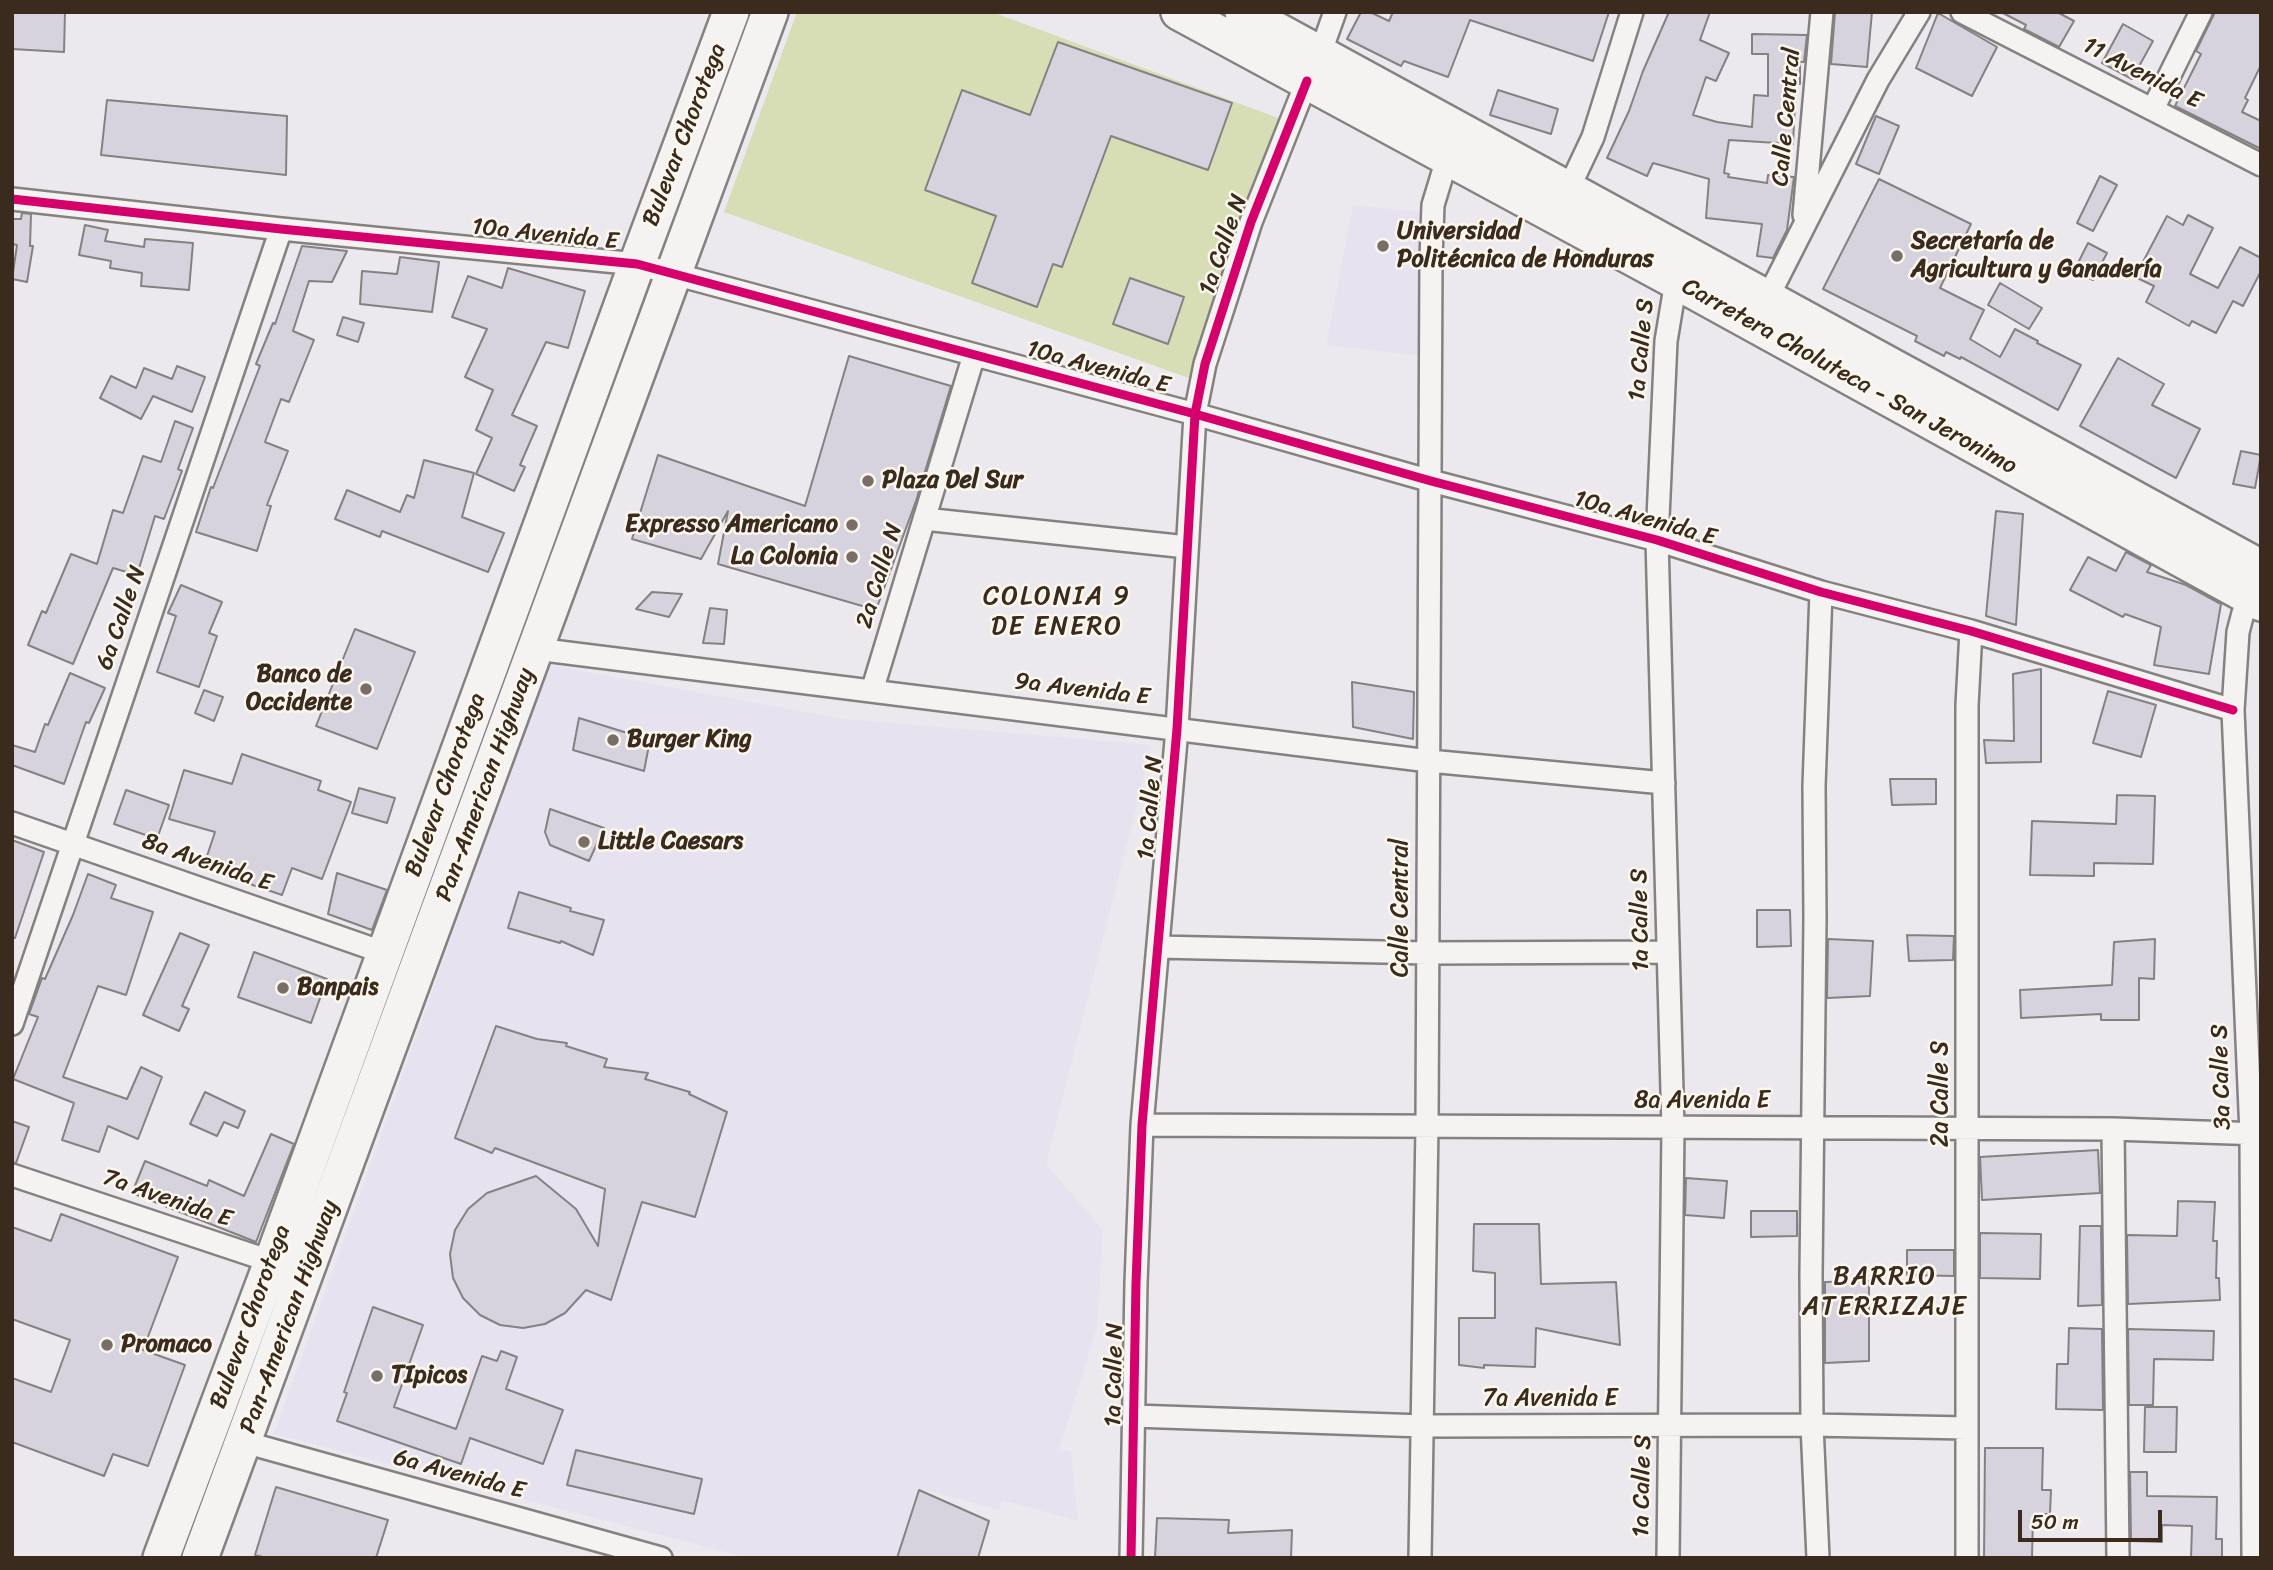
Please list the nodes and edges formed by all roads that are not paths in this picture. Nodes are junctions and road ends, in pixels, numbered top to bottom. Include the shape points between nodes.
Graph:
1 (731, 12) edge
2 (770, 12) edge
3 (1179, 12) edge
4 (1243, 12) edge
5 (1335, 12) edge
6 (1632, 12) edge
7 (1822, 12) edge
8 (1919, 12) edge
9 (1962, 12) edge
10 (2200, 12) edge
11 (1314, 67) junction
12 (2153, 109) junction
13 (1452, 144) junction
14 (2261, 165) edge
15 (1568, 190) junction
16 (12, 199) edge
17 (1802, 227) junction
18 (281, 229) junction
19 (637, 264) junction
20 (675, 273) junction
21 (1676, 281) junction
22 (1768, 297) junction
23 (974, 355) junction
24 (1195, 414) junction
25 (1431, 481) junction
26 (925, 519) junction
27 (1657, 540) junction
28 (1187, 547) junction
29 (2258, 589) edge
30 (1821, 592) junction
31 (1970, 631) junction
32 (536, 649) junction
33 (872, 691) junction
34 (2233, 710) junction
35 (1177, 729) junction
36 (1429, 761) junction
37 (1664, 783) junction
38 (12, 822) edge
39 (74, 844) junction
40 (1158, 947) junction
41 (1668, 952) junction
42 (385, 953) junction
43 (1427, 953) junction
44 (12, 1024) edge
45 (1142, 1125) junction
46 (1427, 1126) junction
47 (1673, 1128) junction
48 (1812, 1128) junction
49 (1967, 1129) junction
50 (2113, 1129) junction
51 (2256, 1134) edge
52 (12, 1174) edge
53 (272, 1262) junction
54 (306, 1272) junction
55 (1134, 1416) junction
56 (1670, 1425) junction
57 (1812, 1425) junction
58 (1423, 1426) junction
59 (1967, 1428) junction
60 (244, 1442) junction
61 (2257, 1484) edge
62 (622, 1553) edge
63 (161, 1558) edge
64 (200, 1558) edge
65 (661, 1558) edge
66 (1130, 1558) edge
67 (1420, 1558) edge
68 (1668, 1558) edge
69 (1818, 1558) edge
70 (1967, 1558) edge
71 (2118, 1558) edge
72 (2253, 1558) edge

1 - 19 highway, Bulevar Chorotega
2 - 20 highway, Pan-American Highway
3 - 11 highway, Carretera Choluteca - San Jeronimo
4 - 11 highway, Carretera Choluteca - San Jeronimo
5 - 11 street, 1a Calle N
6 - 15 street via 1592,137
7 - 17 street, Calle Central
8 - 17 street via 1878,80
9 - 12 street, 11 Avenida E
10 - 12 street
11 - 13 highway, Carretera Choluteca - San Jeronimo
11 - 24 street, 1a Calle N via 1251,222 1205,364
12 - 14 street, 11 Avenida E
13 - 15 highway, Carretera Choluteca - San Jeronimo
13 - 21 highway, Carretera Choluteca - San Jeronimo
13 - 25 street, Calle Central via 1433,205
15 - 22 highway, Carretera Choluteca - San Jeronimo
16 - 18 street, 10a Avenida E
17 - 22 street
18 - 19 street, 10a Avenida E
18 - 39 street, 6a Calle N
19 - 20 street, 10a Avenida E
19 - 42 highway, Bulevar Chorotega
20 - 23 street, 10a Avenida E
20 - 32 highway, Pan-American Highway
21 - 27 street, 1a Calle S via 1666,341
21 - 29 highway, Carretera Choluteca - San Jeronimo
22 - 29 highway, Carretera Choluteca - San Jeronimo
23 - 24 street, 10a Avenida E
23 - 26 street, 2a Calle N
24 - 25 street, 10a Avenida E
24 - 28 street, 1a Calle N
25 - 27 street, 10a Avenida E
25 - 36 street, Calle Central
26 - 28 street
26 - 33 street, 2a Calle N
27 - 30 street, 10a Avenida E
27 - 37 street, 1a Calle S
28 - 35 street, 1a Calle N
29 - 34 street, 3a Calle S via 2238,632
30 - 31 street, 10a Avenida E
30 - 48 street via 1814,786
31 - 34 street, 10a Avenida E
31 - 49 street, 2a Calle S
32 - 33 street, 9a Avenida E
32 - 54 highway, Pan-American Highway
33 - 35 street, 9a Avenida E
34 - 51 street, 3a Calle S
35 - 36 street, 9a Avenida E
35 - 40 street, 1a Calle N
36 - 37 street, 9a Avenida E
36 - 43 street, Calle Central
37 - 41 street, 1a Calle S
38 - 39 street, 8a Avenida E
39 - 42 street, 8a Avenida E
39 - 44 street, 6a Calle N
40 - 43 street
40 - 45 street, 1a Calle N
41 - 43 street
41 - 47 street, 1a Calle S
42 - 53 highway, Bulevar Chorotega
43 - 46 street, Calle Central
45 - 46 street, 8a Avenida E
45 - 55 street, 1a Calle N
46 - 47 street, 8a Avenida E
46 - 58 street, Calle Central
47 - 48 street, 8a Avenida E
47 - 56 street, 1a Calle S
48 - 49 street, 8a Avenida E
48 - 57 street
49 - 50 street, 8a Avenida E
49 - 59 street, 2a Calle S
50 - 51 street, 8a Avenida E
50 - 71 street
51 - 61 street, 3a Calle S
52 - 53 street, 7a Avenida E
53 - 54 street, 7a Avenida E
53 - 63 highway, Bulevar Chorotega
54 - 60 highway, Pan-American Highway
55 - 58 street, 7a Avenida E
55 - 66 street, 1a Calle N
56 - 57 street, 7a Avenida E
56 - 58 street, 7a Avenida E
56 - 68 street, 1a Calle S
57 - 59 street, 7a Avenida E
57 - 69 street
58 - 67 street, Calle Central
59 - 70 street, 2a Calle S
60 - 62 street, 6a Avenida E
60 - 64 highway, Pan-American Highway
61 - 72 street, 3a Calle S
62 - 65 street, 6a Avenida E

